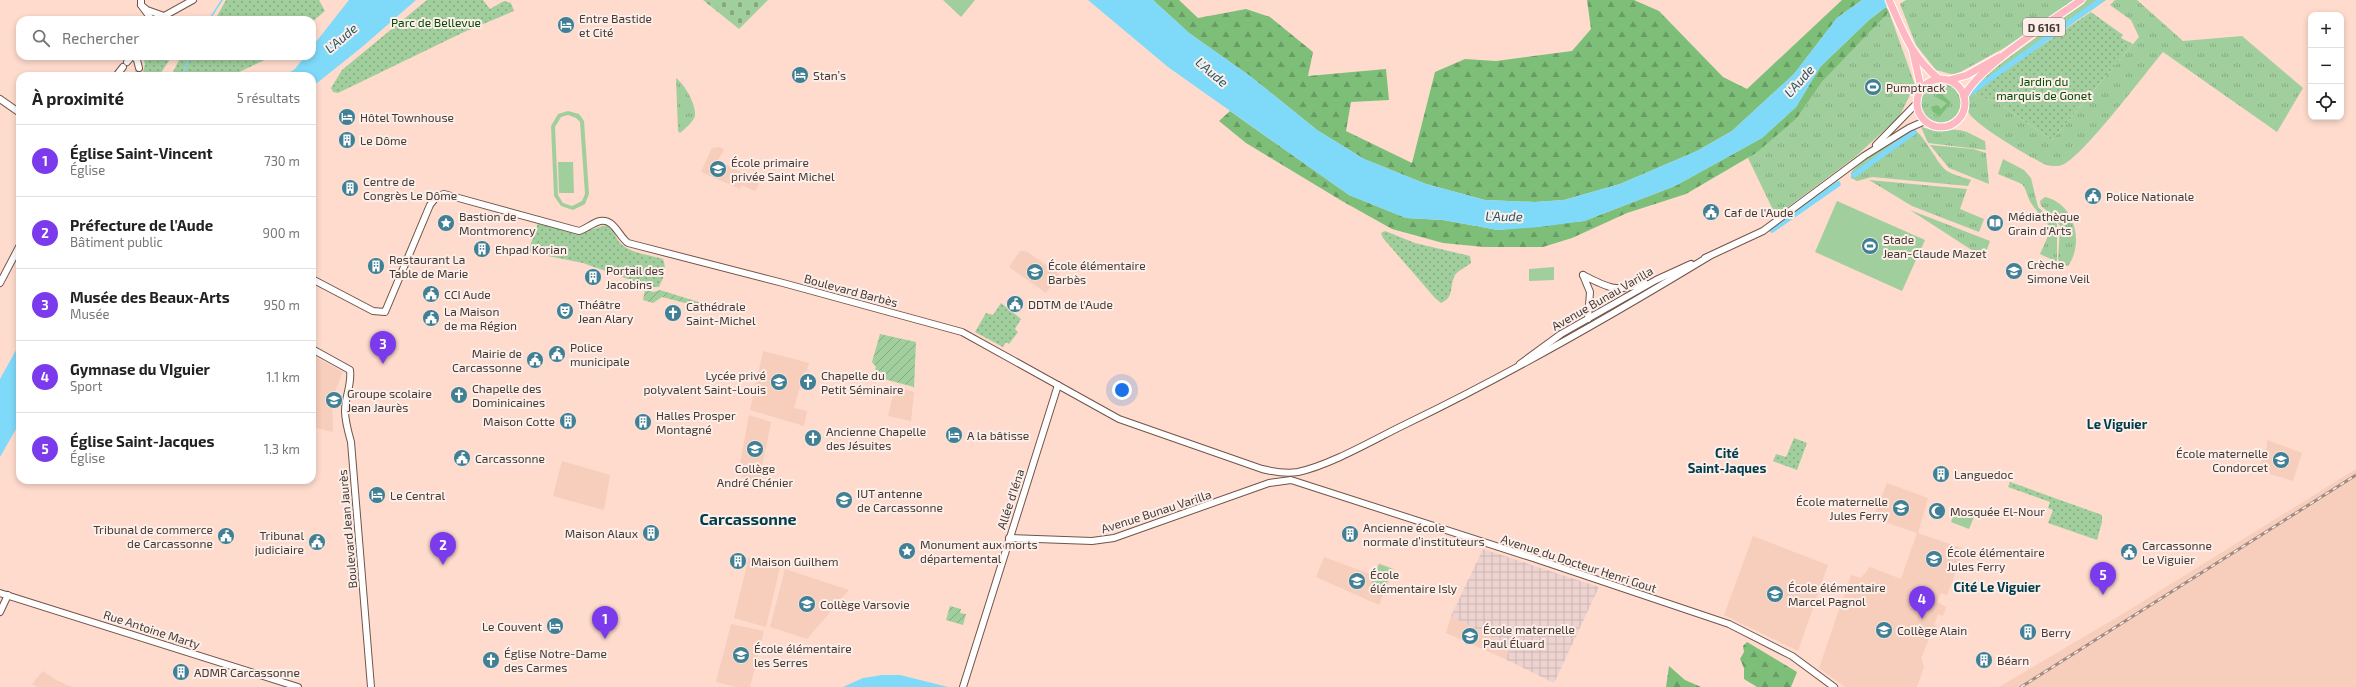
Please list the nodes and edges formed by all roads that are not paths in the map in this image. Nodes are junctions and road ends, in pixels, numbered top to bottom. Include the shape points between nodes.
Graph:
1 (193, 0) edge
2 (1889, 0) edge
3 (2081, 0) edge
4 (141, 2) edge
5 (150, 16) edge
6 (164, 16) joint
7 (1912, 52) junction
8 (2007, 54) junction
9 (129, 60) edge
10 (137, 60) edge
11 (140, 68) tunnel mouth
12 (122, 72) edge
13 (1939, 79) junction
14 (1949, 80) junction
15 (1921, 88) junction
16 (1964, 97) junction
17 (0, 99) edge
18 (1916, 104) junction
19 (16, 110) edge
20 (1925, 121) junction
21 (1864, 156) junction
22 (16, 252) edge
23 (1708, 257) junction
24 (1656, 280) junction
25 (316, 281) edge
26 (0, 283) edge
27 (1588, 319) junction
28 (316, 351) edge
29 (1514, 370) junction
30 (1058, 385) junction
31 (1270, 471) junction
32 (1298, 472) junction
33 (1269, 483) junction
34 (1305, 484) junction
35 (1009, 538) junction
36 (0, 593) edge
37 (8, 595) junction
38 (0, 612) edge
39 (963, 684) edge
40 (298, 687) edge
41 (371, 687) edge
42 (1834, 687) edge

1 - 6 main road
2 - 7 main road
3 - 8 main road, D 6161
4 - 5 main road
4 - 6 main road via 147,10
7 - 13 main road via 1926,69
7 - 15 main road
8 - 14 main road, D 6161 via 1967,75
8 - 16 main road, D 6161 via 1973,82
9 - 12 main road
10 - 11 main road
13 - 14 main road
13 - 15 main road
14 - 16 main road via 1959,87
15 - 18 main road
16 - 20 main road via 1963,112 1955,123 1938,127
17 - 19 main road
18 - 20 main road
18 - 21 main road
20 - 21 main road via 1908,128
21 - 23 main road, Avenue Bunau Varilla via 1763,231
22 - 26 main road
23 - 24 main road, Avenue Bunau Varilla
23 - 29 main road, Avenue Bunau Varilla
24 - 27 main road, Avenue Bunau Varilla
24 - 27 main road via 1618,289 1606,287 1583,274 1590,292
25 - 30 main road, Boulevard Barbès via 377,312 388,309 434,200 452,195 579,231 606,221 614,226 622,239 628,243 962,332
27 - 29 main road, Avenue Bunau Varilla via 1533,353
28 - 41 main road, Boulevard Jean Jaurès via 350,370 351,380 345,416 351,442
29 - 32 main road, Avenue Bunau Varilla via 1388,433
30 - 31 main road via 1119,419
30 - 35 main road, Allée d'Iéna
31 - 32 main road
31 - 33 main road
32 - 34 main road
33 - 34 main road, Avenue Bunau Varilla via 1290,480
33 - 35 main road, Avenue Bunau Varilla via 1114,538 1092,541
34 - 42 main road, Avenue du Docteur Henri Gout via 1729,624 1792,656
35 - 39 main road, Allée d'Iéna
36 - 37 main road, Rue Antoine Marty
37 - 38 main road
37 - 40 main road, Rue Antoine Marty

